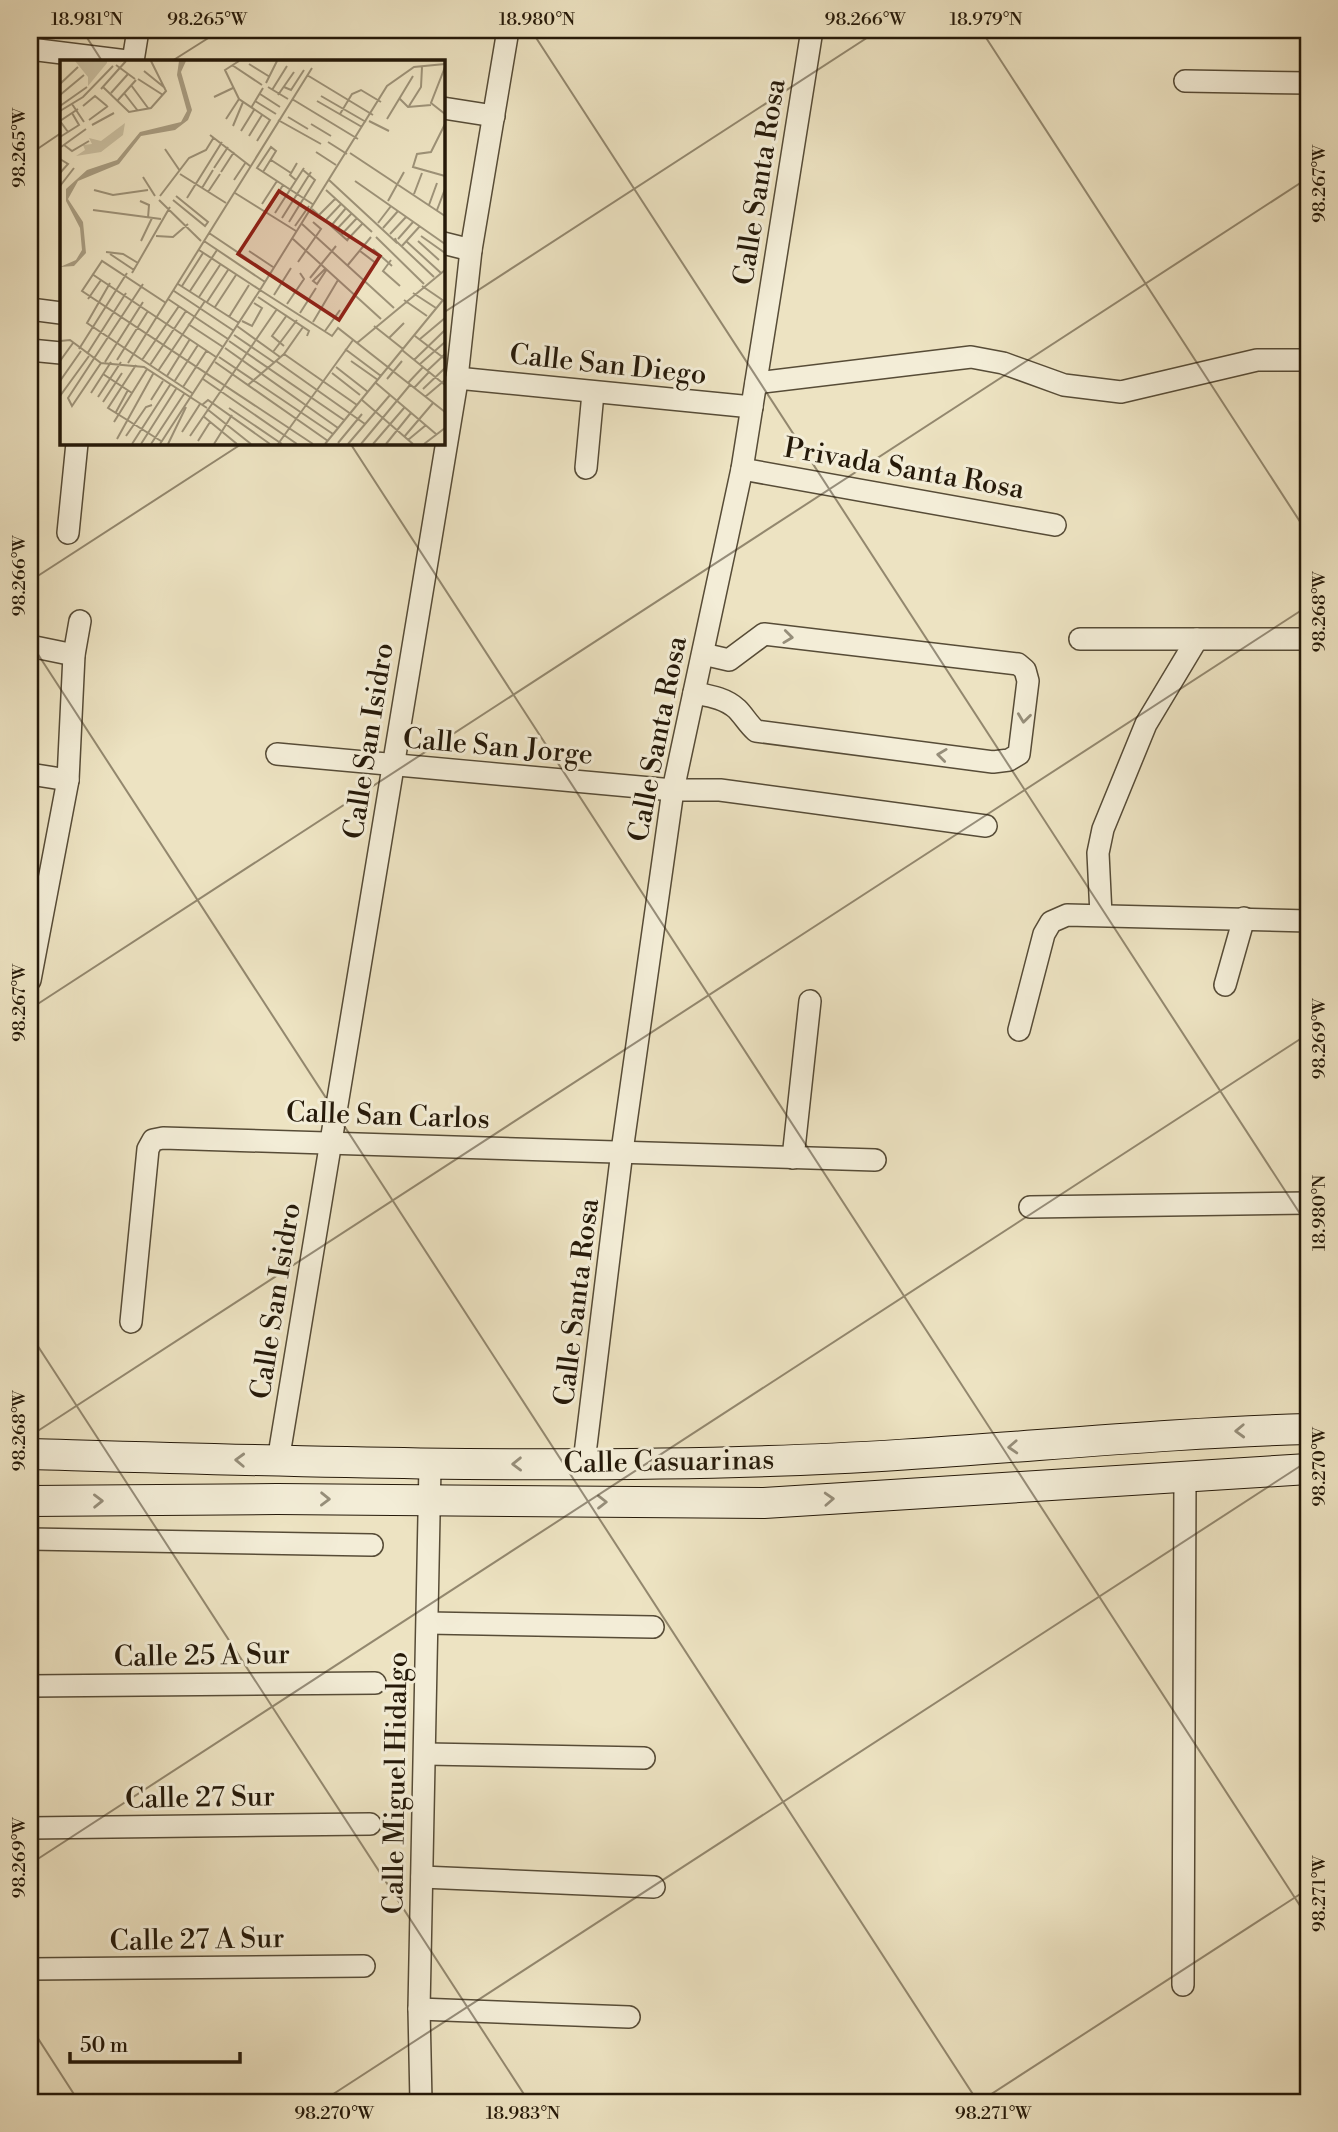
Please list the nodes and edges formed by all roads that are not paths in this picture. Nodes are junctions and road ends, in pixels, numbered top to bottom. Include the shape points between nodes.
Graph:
1 (138, 30) edge
2 (509, 30) edge
3 (812, 30) edge
4 (30, 49) edge
5 (119, 60) edge
6 (133, 60) edge
7 (1185, 81) dead end
8 (1308, 83) edge
9 (444, 108) edge
10 (494, 116) junction
11 (444, 243) edge
12 (471, 250) junction
13 (30, 309) edge
14 (60, 313) edge
15 (30, 350) edge
16 (60, 353) edge
17 (1308, 360) edge
18 (756, 383) junction
19 (452, 384) edge
20 (593, 393) junction
21 (752, 407) junction
22 (444, 436) edge
23 (77, 444) edge
24 (443, 444) edge
25 (586, 468) dead end
26 (743, 468) junction
27 (1055, 525) dead end
28 (68, 533) dead end
29 (80, 621) dead end
30 (1080, 639) dead end
31 (1197, 639) junction
32 (1308, 639) edge
33 (30, 646) edge
34 (703, 654) junction
35 (74, 655) junction
36 (694, 693) junction
37 (277, 754) dead end
38 (393, 767) junction
39 (30, 774) edge
40 (68, 780) junction
41 (673, 790) junction
42 (986, 826) dead end
43 (36, 904) edge
44 (1101, 915) junction
45 (1244, 918) junction
46 (1308, 919) edge
47 (30, 980) edge
48 (1225, 985) dead end
49 (810, 1001) dead end
50 (1019, 1030) dead end
51 (331, 1142) junction
52 (622, 1151) junction
53 (793, 1158) junction
54 (874, 1160) dead end
55 (1308, 1203) edge
56 (1030, 1207) dead end
57 (131, 1322) dead end
58 (1308, 1429) edge
59 (30, 1454) edge
60 (278, 1461) junction
61 (584, 1462) junction
62 (430, 1466) junction
63 (1308, 1469) edge
64 (1185, 1478) junction
65 (30, 1501) edge
66 (430, 1501) junction
67 (30, 1539) edge
68 (372, 1545) dead end
69 (428, 1623) junction
70 (653, 1627) dead end
71 (375, 1682) dead end
72 (30, 1686) edge
73 (426, 1754) junction
74 (644, 1758) dead end
75 (370, 1824) dead end
76 (30, 1828) edge
77 (422, 1877) junction
78 (654, 1888) dead end
79 (364, 1966) dead end
80 (30, 1969) edge
81 (1183, 1985) dead end
82 (419, 2009) junction
83 (629, 2017) dead end
84 (421, 2102) edge

1 - 6 street
2 - 10 street, Calle San Isidro
3 - 18 street, Calle Santa Rosa
4 - 5 street
7 - 8 street
9 - 10 street
10 - 12 street, Calle San Isidro
11 - 12 street
12 - 19 street, Calle San Isidro
13 - 14 street
15 - 16 street
17 - 18 street via 1257,360 1121,392 1064,385 1003,363 971,358
18 - 21 street, Calle Santa Rosa
19 - 20 street, Calle San Diego
19 - 22 street, Calle San Isidro
20 - 21 street, Calle San Diego
20 - 25 street
21 - 26 street, Calle Santa Rosa
23 - 28 street
24 - 38 street, Calle San Isidro
26 - 27 street, Privada Santa Rosa
26 - 34 street, Calle Santa Rosa
29 - 35 street
30 - 31 street
31 - 32 street
31 - 44 street via 1146,724 1103,829 1098,853
33 - 35 street
34 - 36 street, Calle Santa Rosa
34 -> 36 street via 729,660 764,634 1018,664 1026,670 1028,681 1019,754 993,762 756,731 723,699
35 - 40 street
36 - 41 street, Calle Santa Rosa
37 - 38 street, Calle San Jorge
38 - 41 street, Calle San Jorge
38 - 51 street, Calle San Isidro
39 - 40 street
40 - 43 street
41 - 42 street, Calle San Jorge via 720,790
41 - 52 street, Calle Santa Rosa
43 - 47 street
44 - 45 street
44 - 50 street via 1067,915 1051,922
45 - 46 street
45 - 48 street
49 - 53 street
51 - 52 street, Calle San Carlos
51 - 57 street, Calle San Carlos via 153,1140 148,1149
51 - 60 street, Calle San Isidro
52 - 53 street, Calle San Carlos
52 - 61 street, Calle Santa Rosa
53 - 54 street, Calle San Carlos
55 - 56 street
58 -> 61 main road, Calle Casuarinas via 771,1461
60 -> 59 main road, Calle Casuarinas
60 - 62 main road, Calle Casuarinas
61 -> 62 main road, Calle Casuarinas
62 - 66 street, Calle Miguel Hidalgo
63 - 64 main road, Calle Casuarinas
66 -> 64 main road, Calle Casuarinas via 764,1503
64 - 81 street
65 -> 66 main road, Calle Casuarinas
66 - 69 street, Calle Miguel Hidalgo
67 - 68 street
69 - 70 street
69 - 73 street, Calle Miguel Hidalgo
71 - 72 street, Calle 25 A Sur
73 - 74 street
73 - 77 street, Calle Miguel Hidalgo
75 - 76 street, Calle 27 Sur
77 - 78 street
77 - 82 street, Calle Miguel Hidalgo
79 - 80 street, Calle 27 A Sur
82 - 83 street
82 - 84 street, Calle Miguel Hidalgo

